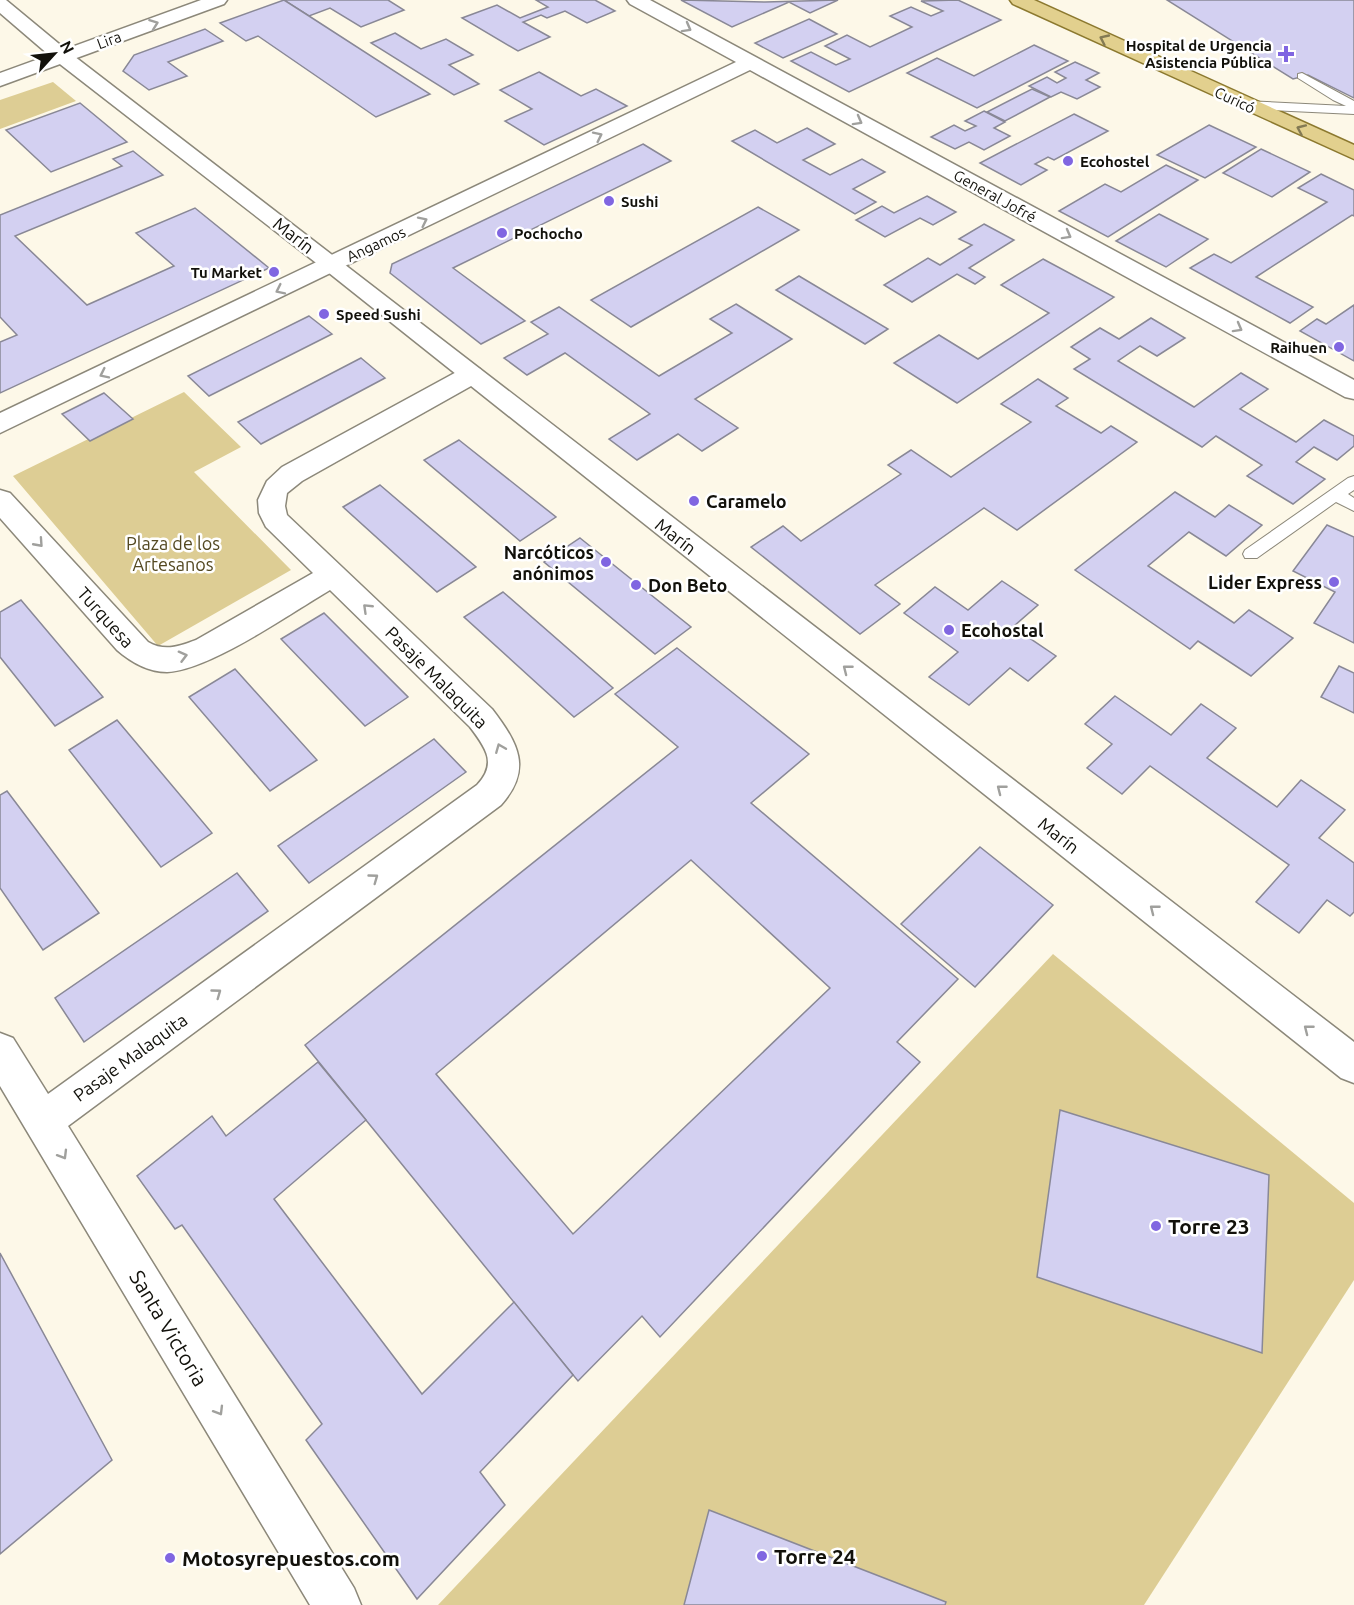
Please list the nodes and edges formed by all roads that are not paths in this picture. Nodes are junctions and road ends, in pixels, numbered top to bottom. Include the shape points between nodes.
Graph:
1 (218, 0) edge
2 (636, 0) edge
3 (1019, 0) edge
4 (0, 4) edge
5 (63, 57) junction
6 (751, 62) junction
7 (1302, 76) dead end
8 (0, 80) edge
9 (1246, 105) junction
10 (1354, 105) edge
11 (1354, 110) edge
12 (1354, 153) edge
13 (332, 264) junction
14 (471, 375) junction
15 (1354, 391) edge
16 (0, 424) edge
17 (1354, 482) edge
18 (1336, 495) junction
19 (0, 500) edge
20 (1354, 505) edge
21 (1251, 554) dead end
22 (332, 574) junction
23 (0, 1051) edge
24 (1354, 1065) edge
25 (43, 1121) junction
26 (337, 1605) edge

5 -> 1 street, Lira
2 -> 6 street, General Jofré
9 -> 3 main road, Curicó
4 - 5 street, Marín
5 - 8 street, Lira
5 - 13 street, Marín
13 -> 6 street, Angamos
6 -> 15 street, General Jofré
7 - 10 lane
9 - 11 lane
12 -> 9 main road, Curicó
13 - 14 street, Marín
13 -> 16 street, Angamos
14 - 22 street, Pasaje Malaquita via 292,474 274,489 270,504 276,520
24 -> 14 street, Marín
17 - 18 lane
18 - 20 lane
18 - 21 lane
19 -> 22 street, Turquesa via 137,652 151,660 186,657 207,648
25 -> 22 street, Pasaje Malaquita via 489,795 504,778 500,747 481,718
23 - 25 street, Santa Victoria
25 -> 26 street, Santa Victoria

